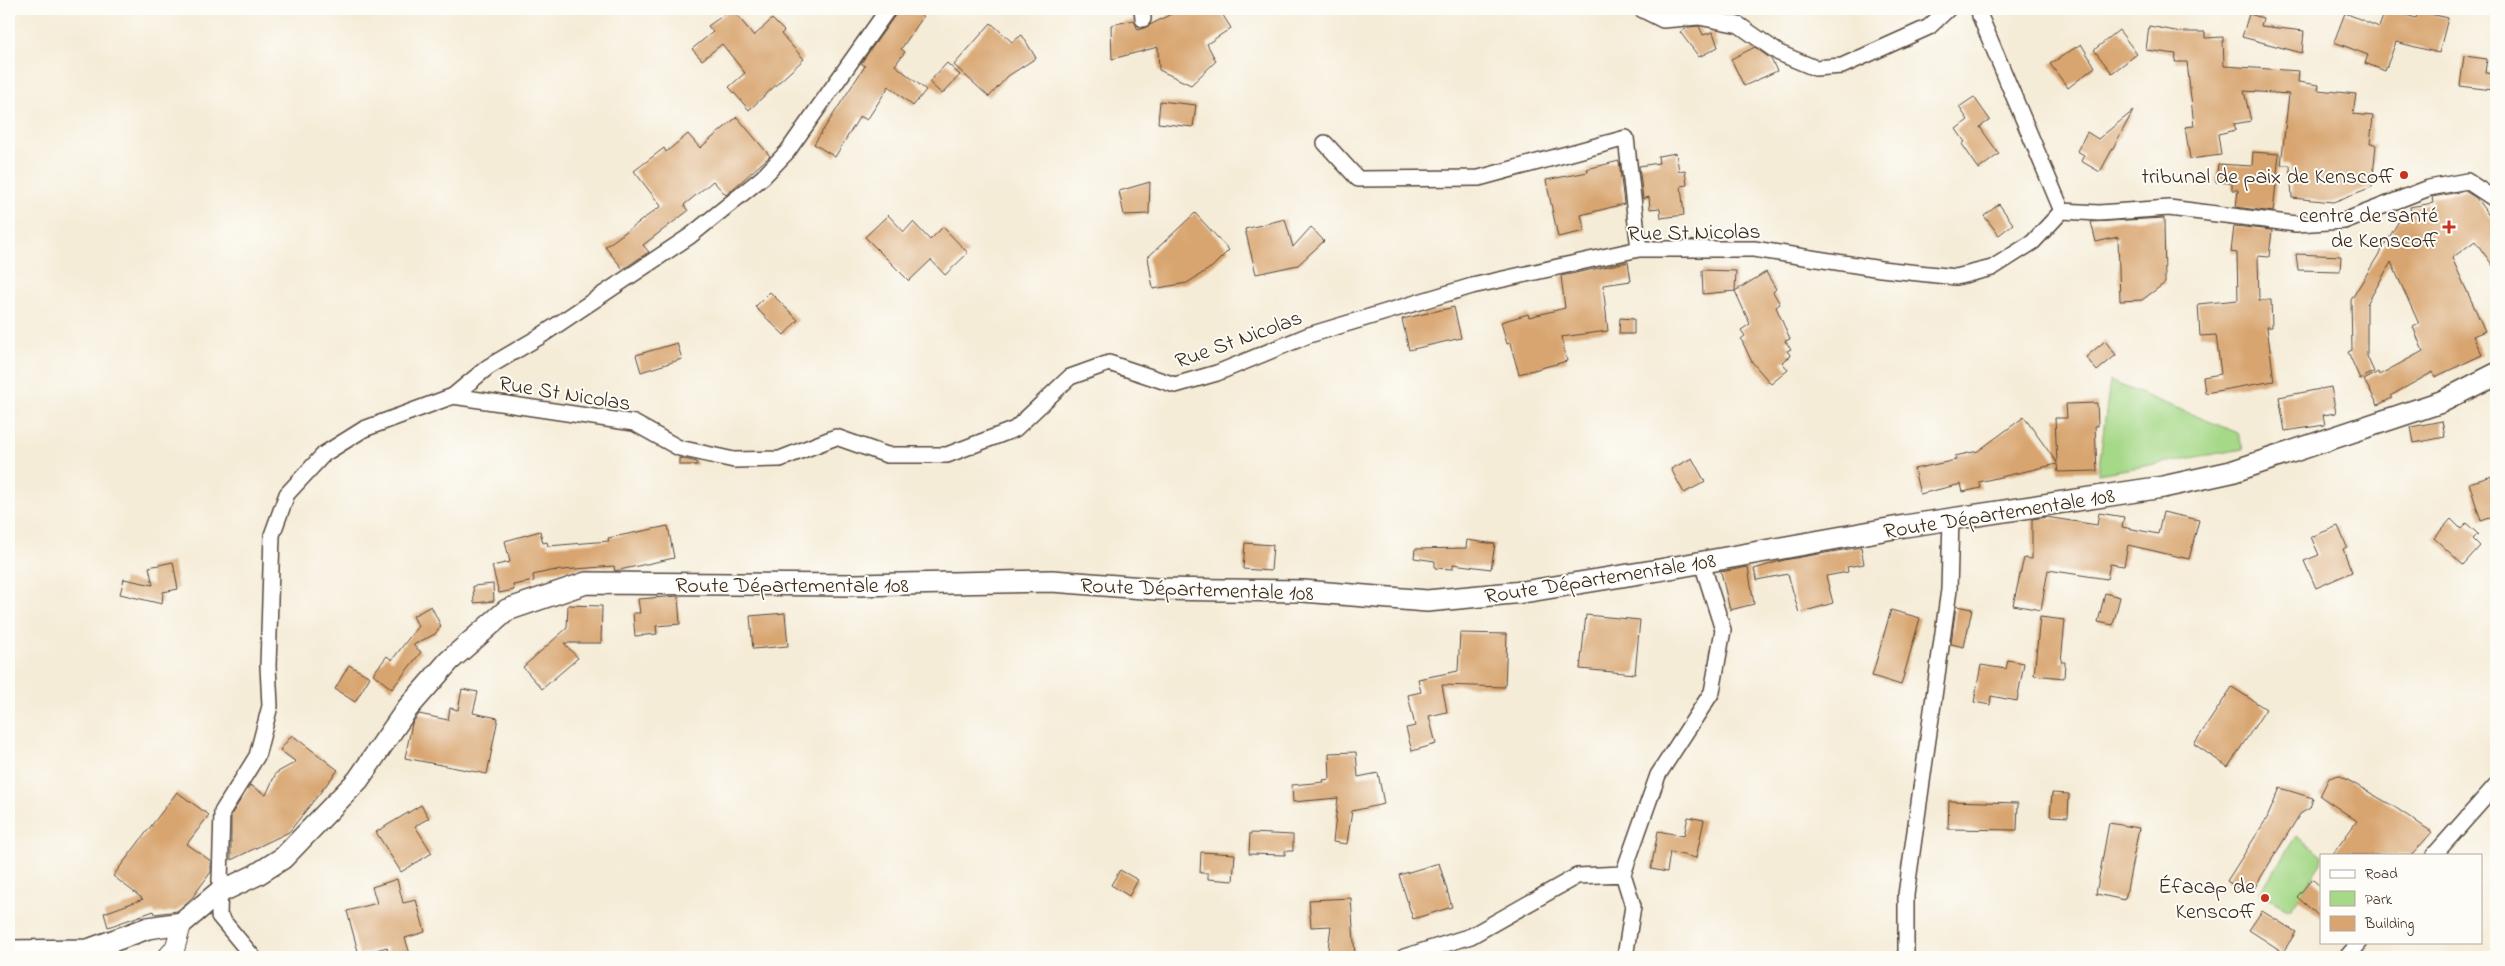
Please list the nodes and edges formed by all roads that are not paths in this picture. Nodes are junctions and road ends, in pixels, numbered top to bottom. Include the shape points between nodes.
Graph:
1 (888, 9) edge
2 (1641, 9) edge
3 (1948, 9) edge
4 (1980, 9) edge
5 (1325, 143) dead end
6 (2496, 200) edge
7 (2062, 211) junction
8 (1640, 248) junction
9 (2496, 374) edge
10 (453, 396) junction
11 (1951, 519) junction
12 (1702, 563) junction
13 (2496, 785) edge
14 (2435, 854) edge
15 (1623, 874) junction
16 (218, 893) junction
17 (182, 923) junction
18 (2358, 944) edge
19 (9, 951) edge
20 (167, 957) edge
21 (253, 957) edge
22 (1404, 957) edge
23 (1625, 957) edge
24 (1906, 957) edge
25 (2347, 957) edge

1 - 10 street via 787,152 763,176 690,236 539,337 488,367
2 - 3 street via 1662,20 1699,17 1739,25 1779,53 1816,68 1842,66 1930,27
4 - 7 street via 2022,120
5 - 8 street via 1358,179 1479,178 1626,138
6 - 7 street via 2467,181 2429,188 2344,221 2296,224 2169,208 2099,213
7 - 8 street, Rue St Nicolas via 2033,242 2001,263 1956,277 1754,249
8 - 10 street, Rue St Nicolas via 1463,289 1309,334 1217,373 1175,385 1109,363 1070,377 1015,430 947,455 887,455 836,437 780,460 734,460 679,448 634,423
9 - 11 main road, Route Départementale 108 via 2441,402 2231,472 2163,487
10 - 16 street, Rue St Nicolas via 364,429 324,454 287,494 272,535 270,706 257,756 222,812
11 - 12 main road, Route Départementale 108
11 - 24 street via 1949,590 1906,895
12 - 15 street via 1723,630 1712,692 1658,775
12 - 16 main road, Route Départementale 108 via 1523,592 1427,601 1303,591 1156,589 1052,582 854,585 586,582 507,610 449,661 407,709 358,780 283,858
13 - 14 street
15 - 22 street via 1577,876 1471,936
15 - 23 street via 1634,906
16 - 17 main road, Route Départementale 108
16 - 21 street, Rue St Nicolas via 219,916
17 - 19 main road via 148,928 88,950
17 - 20 street via 175,948
18 - 25 street

